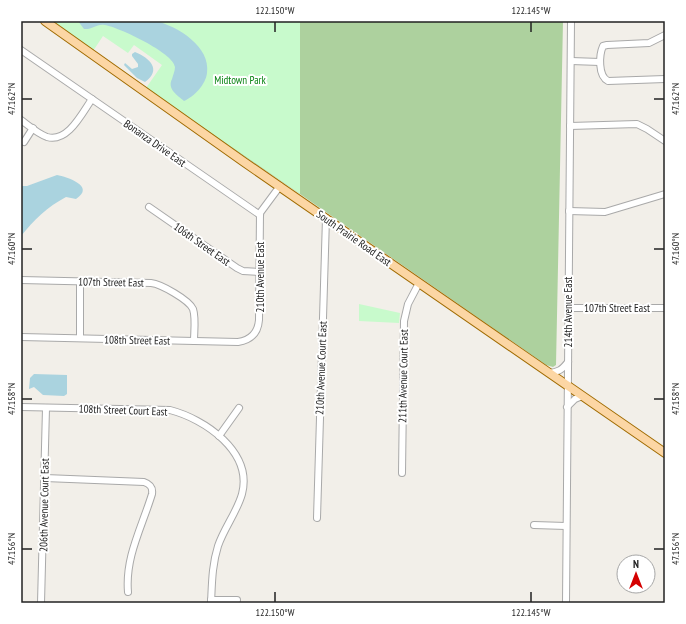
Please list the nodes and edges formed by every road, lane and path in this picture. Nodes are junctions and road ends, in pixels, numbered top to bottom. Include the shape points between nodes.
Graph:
1 (44, 21) edge
2 (571, 21) edge
3 (665, 35) edge
4 (21, 50) edge
5 (571, 61) junction
6 (600, 62) junction
7 (665, 79) edge
8 (92, 99) junction
9 (21, 120) edge
10 (570, 126) junction
11 (32, 128) junction
12 (665, 141) edge
13 (24, 142) dead end
14 (280, 186) junction
15 (665, 194) edge
16 (149, 207) dead end
17 (569, 211) junction
18 (260, 215) junction
19 (326, 218) junction
20 (259, 272) junction
21 (21, 280) edge
22 (80, 281) junction
23 (419, 283) junction
24 (568, 308) junction
25 (665, 308) edge
26 (252, 336) joint
27 (21, 337) edge
28 (80, 338) junction
29 (194, 341) junction
30 (568, 362) junction
31 (549, 373) junction
32 (568, 386) junction
33 (582, 396) junction
34 (21, 407) edge
35 (567, 407) junction
36 (46, 408) junction
37 (239, 408) dead end
38 (219, 436) junction
39 (665, 453) edge
40 (402, 473) dead end
41 (45, 478) junction
42 (317, 518) dead end
43 (534, 525) dead end
44 (566, 526) junction
45 (128, 592) dead end
46 (237, 600) dead end
47 (211, 601) edge
48 (42, 603) edge
49 (566, 603) edge

1 - 14 main road, South Prairie Road East
2 - 5 street, 214th Avenue East
3 - 6 street via 649,43 603,46
4 - 8 street, Bonanza Drive East
5 - 6 street
5 - 10 street, 214th Avenue East
6 - 7 street via 601,74 608,81
8 - 11 street via 63,136 50,138
8 - 18 street, Bonanza Drive East
9 - 11 street
10 - 12 street via 637,124
10 - 17 street, 214th Avenue East
11 - 13 street
14 - 18 street
14 - 19 main road, South Prairie Road East
15 - 17 street via 605,212
16 - 20 street, 106th Street East via 237,268
17 - 24 street, 214th Avenue East
18 - 20 street, 210th Avenue East
19 - 23 main road, South Prairie Road East
19 - 42 street, 210th Avenue Court East
20 - 26 street, 210th Avenue East via 259,325
21 - 22 street, 107th Street East
22 - 28 street
22 - 29 street, 107th Street East via 155,283 192,308
23 - 31 main road, South Prairie Road East
23 - 40 street, 211th Avenue Court East via 408,304 404,321
24 - 25 street, 107th Street East
24 - 30 street, 214th Avenue East
26 - 29 street, 108th Street East via 238,342
27 - 28 street, 108th Street East
28 - 29 street, 108th Street East
30 - 31 street via 560,371
30 - 32 street, 214th Avenue East
31 - 32 main road, South Prairie Road East
32 - 33 main road, South Prairie Road East
32 - 35 street, 214th Avenue East
33 - 35 street
33 - 39 main road, South Prairie Road East
34 - 36 street, 108th Street Court East
35 - 44 street, 214th Avenue East
36 - 38 street, 108th Street Court East via 170,410 193,417
36 - 41 street, 206th Avenue Court East
37 - 38 street
38 - 47 street, 108th Street Court East via 240,461 243,483 239,501 223,533 214,560
41 - 45 street via 150,484 152,494 130,558
41 - 48 street, 206th Avenue Court East
43 - 44 street
44 - 49 street, 214th Avenue East
46 - 47 street

